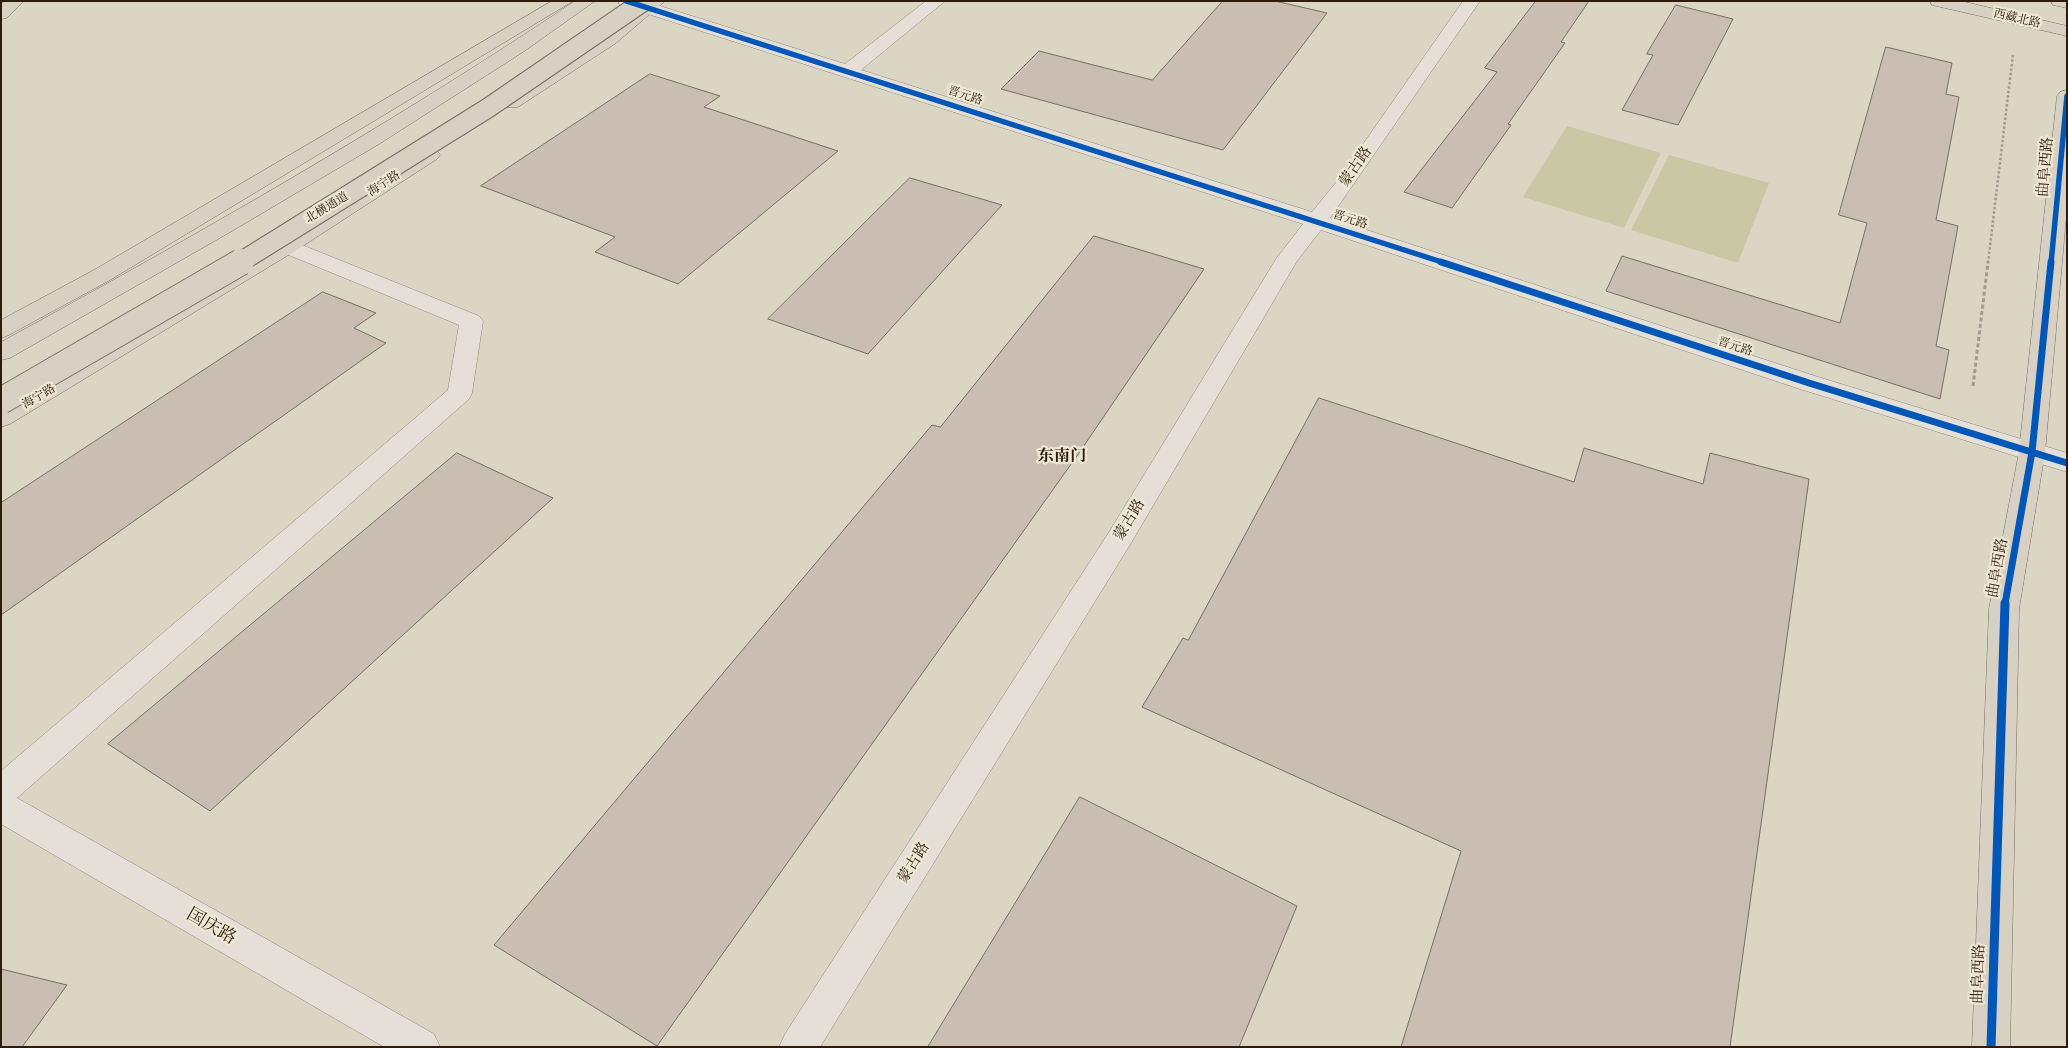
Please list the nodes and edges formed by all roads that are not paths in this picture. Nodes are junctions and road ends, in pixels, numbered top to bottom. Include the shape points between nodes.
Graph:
1 (16, 1) edge
2 (565, 1) edge
3 (587, 1) edge
4 (626, 1) edge
5 (937, 1) edge
6 (1472, 1) edge
7 (1938, 1) edge
8 (2059, 1) edge
9 (650, 3) edge
10 (2067, 3) edge
11 (1, 14) edge
12 (2067, 31) edge
13 (848, 71) junction
14 (2067, 96) edge
15 (1315, 220) junction
16 (287, 246) junction
17 (1, 330) edge
18 (1, 352) edge
19 (1, 401) edge
20 (1, 418) edge
21 (2032, 452) junction
22 (2067, 463) edge
23 (1, 791) edge
24 (1, 806) edge
25 (421, 1047) edge
26 (798, 1047) edge
27 (1991, 1047) edge

1 - 11 main road
2 - 17 main road via 102,274
3 - 18 main road via 384,132
4 - 9 street, 晋元路
5 - 13 street
6 - 15 street, 蒙古路 via 1345,184
7 - 12 main road, 西藏北路
8 - 10 main road
9 - 13 street, 晋元路
9 - 16 main road, 海宁路 via 610,39
9 - 19 main road, 北横通道, bridge via 427,147 162,309
13 - 15 street, 晋元路
14 - 21 main road, 曲阜西路
15 - 21 street, 晋元路 via 1809,383
15 - 26 street, 蒙古路 via 1287,259 1121,536
16 - 20 main road, 海宁路
16 - 23 street via 471,321 460,393
21 - 22 street, 晋元路
21 - 27 main road, 曲阜西路 via 2004,609
24 - 25 street, 国庆路

